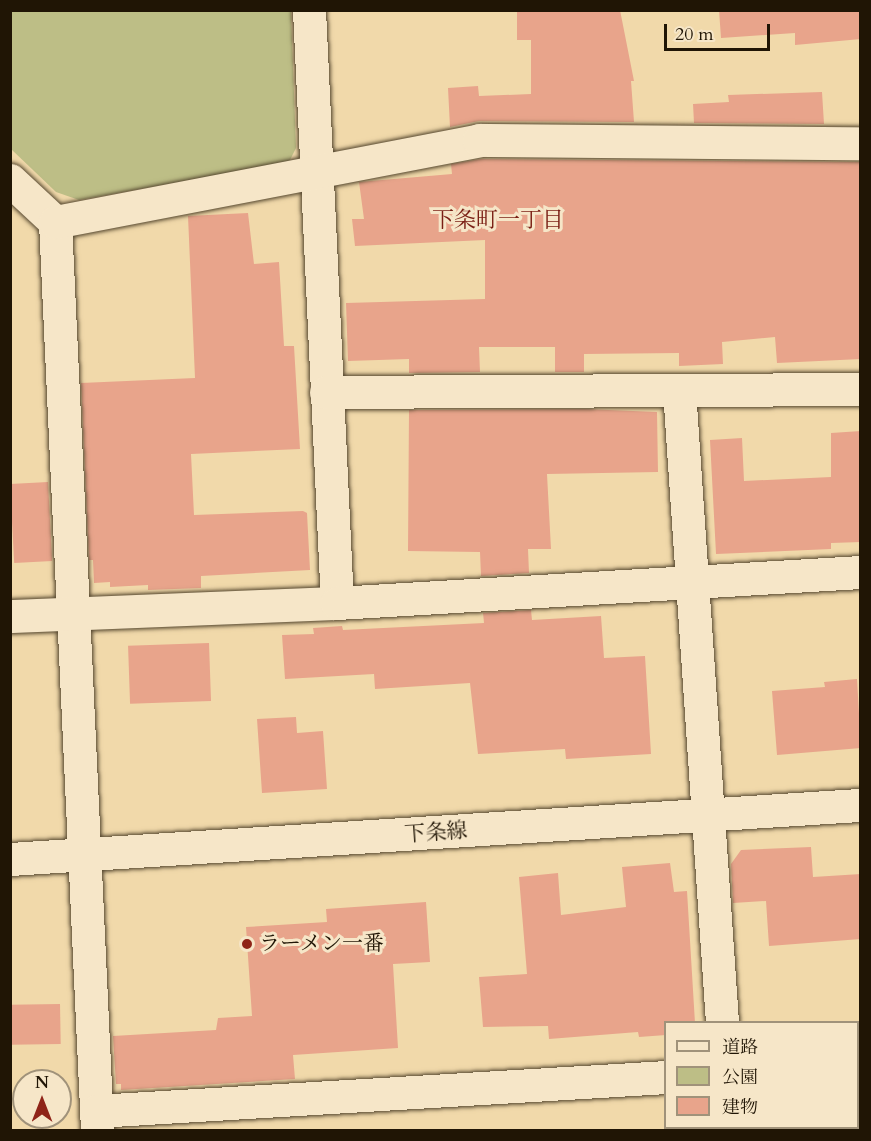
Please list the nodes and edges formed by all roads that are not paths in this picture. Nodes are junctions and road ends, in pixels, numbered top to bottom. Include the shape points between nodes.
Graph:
1 (309, 10) edge
2 (861, 143) edge
3 (316, 174) junction
4 (10, 180) edge
5 (55, 222) junction
6 (861, 389) edge
7 (679, 390) junction
8 (326, 392) junction
9 (861, 572) edge
10 (690, 582) junction
11 (337, 603) junction
12 (73, 611) junction
13 (10, 616) edge
14 (861, 805) edge
15 (709, 816) junction
16 (84, 855) junction
17 (10, 859) edge
18 (722, 1021) edge
19 (664, 1077) edge
20 (96, 1121) edge

1 - 3 street
2 - 3 street via 479,140
3 - 5 street
3 - 8 street
4 - 5 street
5 - 12 street
6 - 7 street
7 - 8 street
7 - 10 street
8 - 11 street
9 - 10 street
10 - 11 street
10 - 15 street
11 - 12 street
12 - 13 street
12 - 16 street
14 - 15 street, 下条線
15 - 16 street, 下条線
15 - 18 street
16 - 17 street, 下条線
16 - 20 street
19 - 20 street

